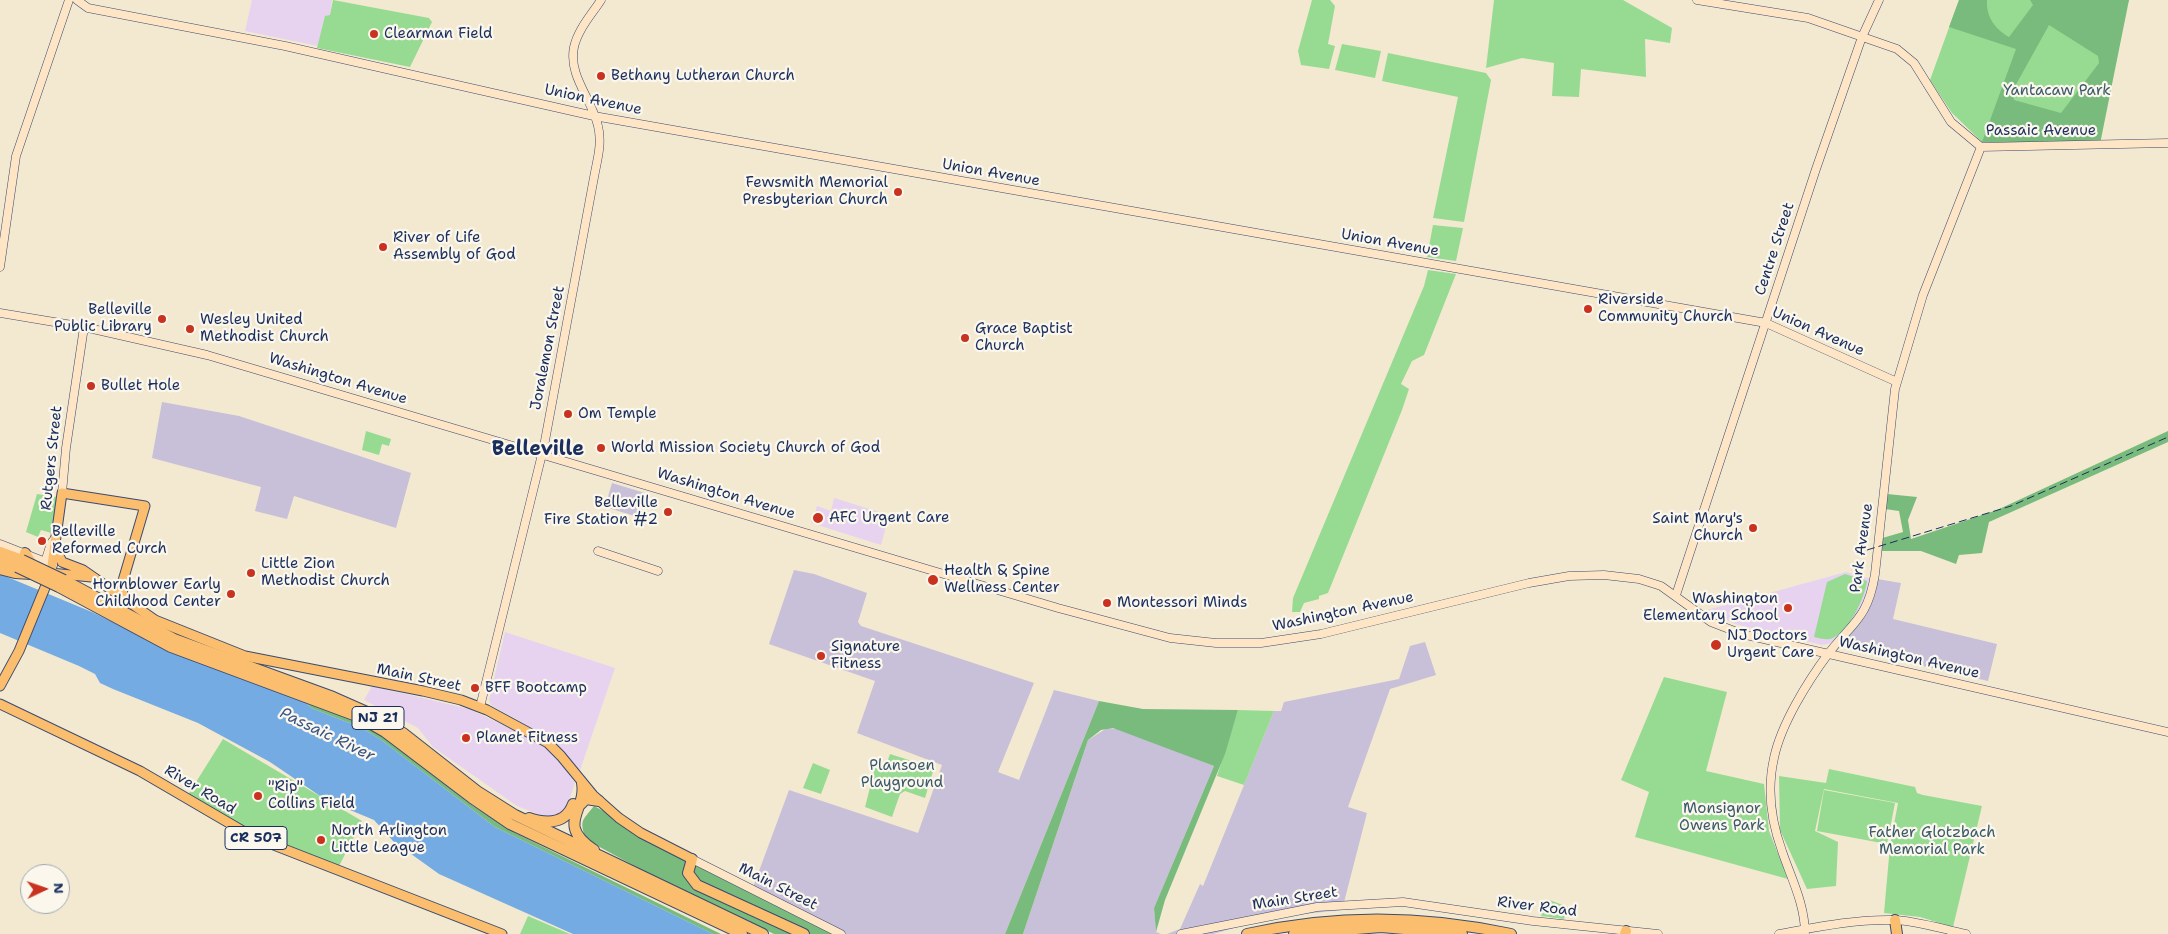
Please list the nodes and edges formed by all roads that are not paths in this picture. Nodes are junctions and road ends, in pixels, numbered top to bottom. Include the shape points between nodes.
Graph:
1 (69, 0) edge
2 (77, 0) edge
3 (601, 0) edge
4 (1696, 0) edge
5 (1879, 0) edge
6 (1862, 37) junction
7 (594, 116) junction
8 (2168, 142) edge
9 (1981, 147) junction
10 (0, 267) edge
11 (0, 314) edge
12 (1766, 323) junction
13 (84, 326) junction
14 (1897, 382) junction
15 (542, 454) junction
16 (62, 493) junction
17 (57, 536) junction
18 (0, 544) edge
19 (55, 547) junction
20 (598, 551) dead end
21 (0, 552) edge
22 (0, 560) edge
23 (42, 561) junction
24 (21, 564) junction
25 (0, 568) edge
26 (52, 569) junction
27 (658, 571) dead end
28 (37, 574) junction
29 (90, 576) junction
30 (123, 580) junction
31 (61, 584) junction
32 (110, 587) junction
33 (46, 588) junction
34 (1676, 595) junction
35 (123, 598) junction
36 (1829, 654) junction
37 (0, 686) edge
38 (0, 704) edge
39 (480, 707) junction
40 (2168, 732) edge
41 (465, 781) junction
42 (582, 783) junction
43 (599, 801) junction
44 (575, 812) junction
45 (692, 858) junction
46 (674, 892) junction
47 (1414, 903) joint
48 (1895, 920) junction
49 (1626, 932) edge
50 (1805, 932) edge
51 (502, 934) edge
52 (742, 934) edge
53 (763, 934) edge
54 (804, 934) edge
55 (841, 934) edge
56 (1182, 934) edge
57 (1247, 934) edge
58 (1294, 934) edge
59 (1462, 934) edge
60 (1510, 934) edge
61 (1658, 934) edge
62 (1779, 934) edge
63 (1897, 934) edge
64 (1966, 934) edge

1 - 10 street via 15,158
2 - 7 street, Union Avenue via 88,8 285,46
3 - 7 street, Joralemon Street via 578,38 573,58 576,74
4 - 6 street, Passaic Avenue via 1808,18
5 - 6 street, Centre Street
6 - 9 street, Passaic Avenue via 1897,49 1909,57 1952,122
6 - 12 street, Centre Street
7 - 12 street, Union Avenue
7 - 15 street, Joralemon Street via 600,136 598,156
8 - 9 street, Passaic Avenue
9 - 14 street, Park Avenue via 1923,295
11 - 13 street, Washington Avenue
12 - 14 street, Union Avenue
12 - 34 street, Centre Street
13 - 15 street, Washington Avenue via 207,355
13 - 16 street, Rutgers Street
14 - 36 street, Park Avenue via 1872,592 1861,617
15 - 34 street, Washington Avenue via 1111,623 1186,640 1231,643 1292,640 1514,586 1569,576 1628,577 1650,582
15 - 39 street, Joralemon Street
16 - 17 main road, Rutgers Street
16 - 30 main road via 145,506
17 - 19 main road, Rutgers Street
17 - 23 street
18 - 24 street, Main Street
19 - 26 main road, Rutgers Street
19 - 29 main road via 62,562
20 - 27 street
21 - 24 highway, NJ 21
22 - 24 highway, NJ 21
23 - 24 street, Main Street
23 - 26 street, Main Street
24 - 25 highway
24 - 28 highway
24 - 31 highway, NJ 21, bridge
26 - 28 highway
26 - 29 main road, Main Street
26 - 33 main road, Rutgers Street
28 - 33 highway
29 - 32 main road, Main Street
30 - 32 main road
30 - 35 main road
31 - 41 highway, NJ 21 via 174,639 362,709 403,733
31 - 52 highway, NJ 21 via 171,647 358,717 385,732 510,824
32 - 35 main road, Main Street
33 - 37 main road, Rutgers Street via 16,658
34 - 36 street, Washington Avenue via 1721,627
35 - 39 main road, Main Street via 155,620 244,656 422,691
36 - 40 street, Washington Avenue
36 - 50 street, Park Avenue via 1807,685 1781,735 1771,779 1774,828 1799,896
38 - 51 main road, River Road / CR 507 via 140,771 253,837
39 - 42 main road, Main Street via 548,743
41 - 42 highway via 524,816 547,822 562,819 568,814
41 - 46 highway, NJ 21 via 528,823
42 - 43 main road, Main Street
42 - 44 highway
43 - 44 highway via 582,801
43 - 45 main road, Main Street via 630,826
44 - 46 highway via 575,828 589,847
45 - 54 highway via 688,873 697,884
45 - 55 street, Main Street
46 - 53 highway, NJ 21
47 - 49 street, River Road
47 - 56 street, Main Street via 1317,907
48 - 50 street via 1855,921
48 - 63 highway
48 - 64 street
49 - 61 street, River Road
50 - 62 street
57 - 60 highway via 1318,922 1380,918 1444,922
58 - 59 highway via 1373,928 1411,928

